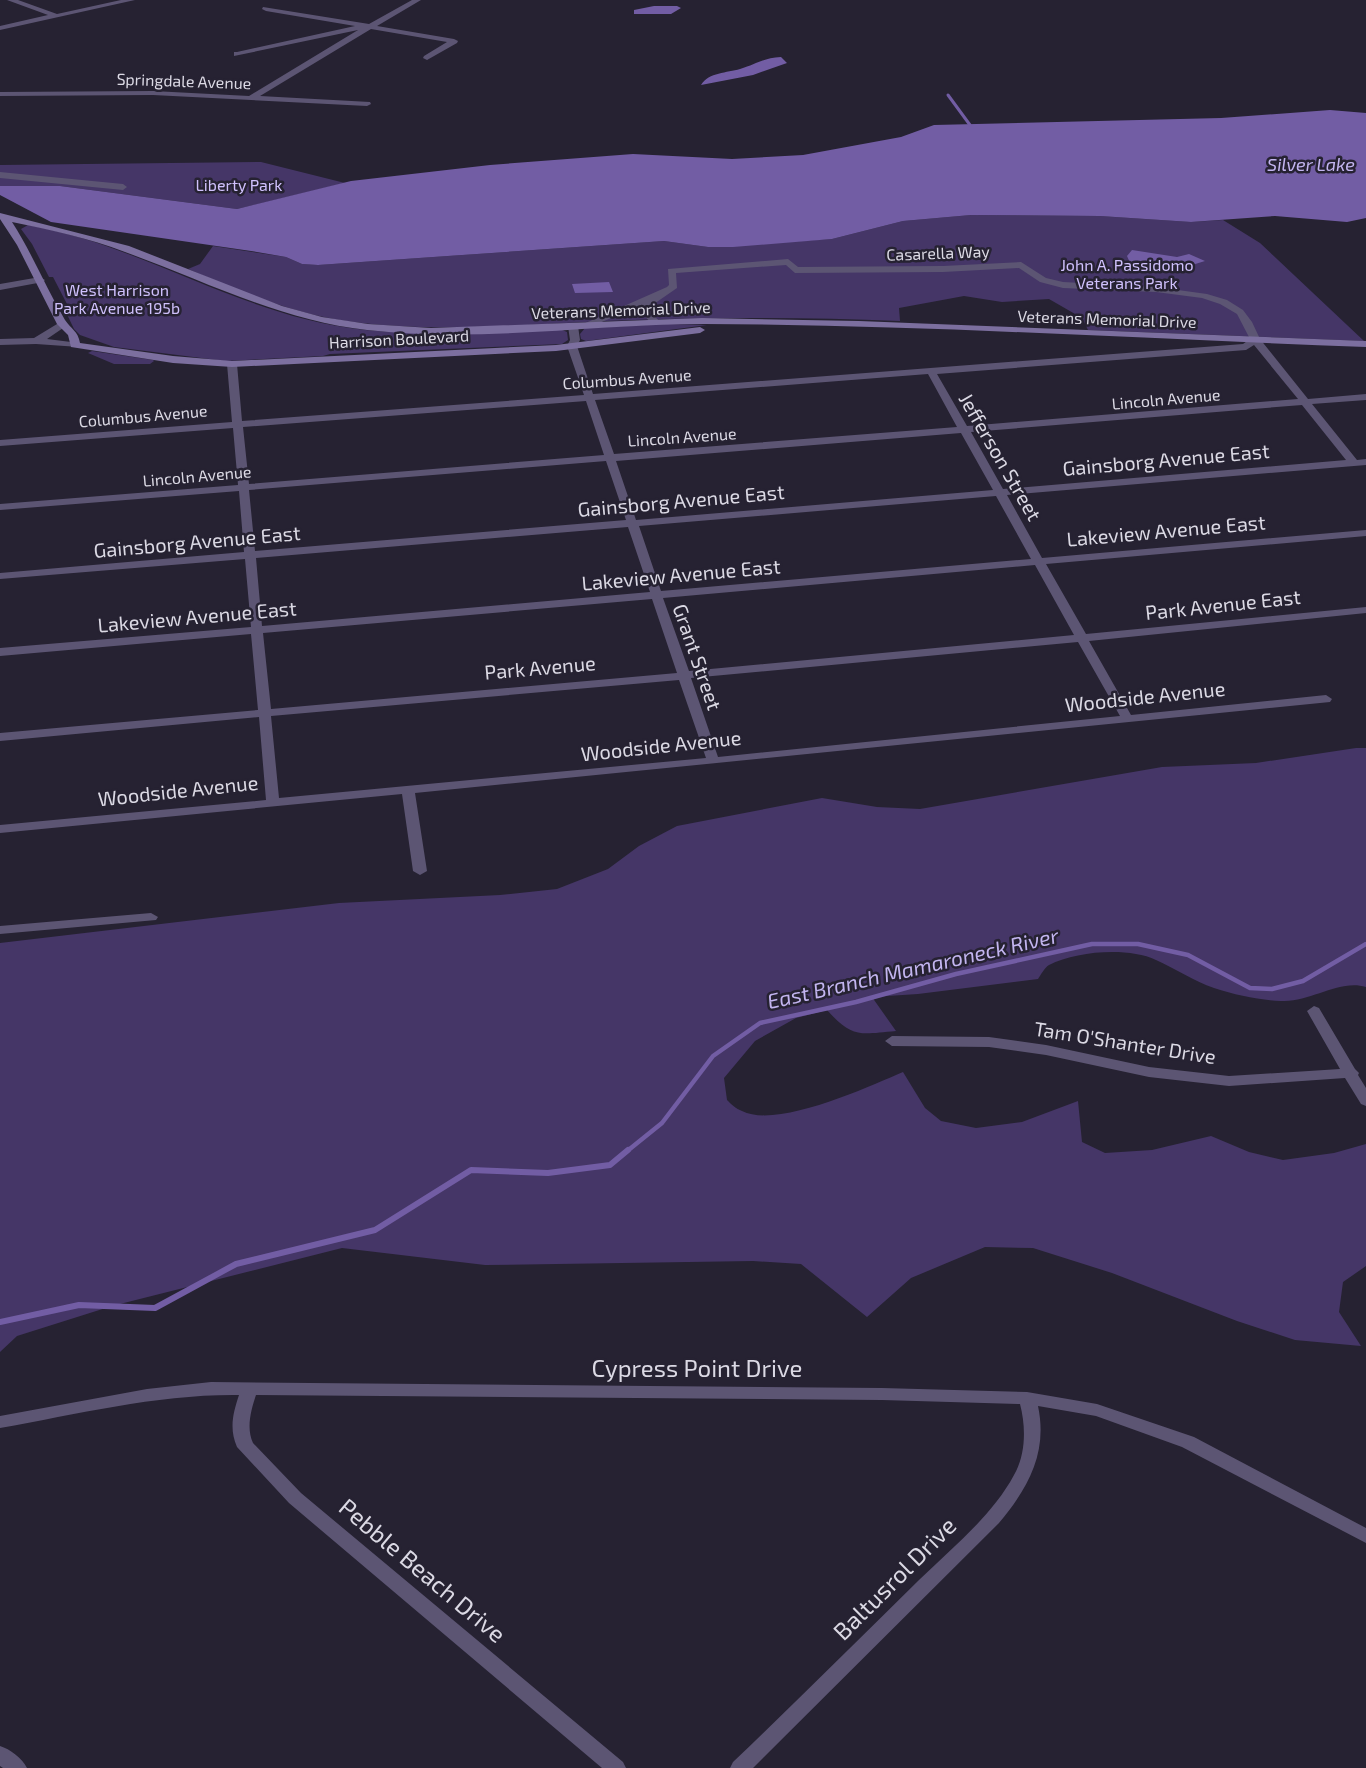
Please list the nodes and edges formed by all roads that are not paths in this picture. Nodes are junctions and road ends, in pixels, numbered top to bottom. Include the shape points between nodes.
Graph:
1 (11, 0) edge
2 (131, 0) edge
3 (417, 0) edge
4 (266, 9) dead end
5 (57, 16) junction
6 (369, 26) junction
7 (0, 28) edge
8 (237, 54) dead end
9 (427, 58) dead end
10 (0, 94) edge
11 (250, 99) junction
12 (367, 104) dead end
13 (0, 175) edge
14 (123, 187) dead end
15 (2, 217) edge
16 (40, 280) junction
17 (0, 287) edge
18 (651, 299) junction
19 (655, 322) junction
20 (751, 322) junction
21 (62, 324) junction
22 (586, 325) junction
23 (573, 326) junction
24 (1255, 340) junction
25 (36, 341) junction
26 (0, 342) edge
27 (1366, 344) edge
28 (75, 345) junction
29 (572, 346) junction
30 (232, 364) junction
31 (931, 371) junction
32 (590, 397) junction
33 (1366, 397) edge
34 (1307, 402) junction
35 (238, 423) junction
36 (962, 430) junction
37 (0, 442) edge
38 (610, 458) junction
39 (1360, 462) edge
40 (244, 487) junction
41 (999, 492) junction
42 (0, 507) edge
43 (633, 524) junction
44 (1366, 533) edge
45 (250, 556) junction
46 (1039, 560) junction
47 (0, 576) edge
48 (657, 596) junction
49 (1366, 610) edge
50 (257, 630) junction
51 (1083, 638) junction
52 (0, 652) edge
53 (684, 675) junction
54 (1326, 699) dead end
55 (265, 713) junction
56 (1127, 718) junction
57 (0, 737) edge
58 (713, 761) junction
59 (408, 790) junction
60 (273, 801) junction
61 (0, 828) edge
62 (420, 871) dead end
63 (152, 917) dead end
64 (0, 930) edge
65 (1314, 1011) dead end
66 (891, 1041) dead end
67 (1352, 1073) junction
68 (1366, 1101) edge
69 (249, 1389) junction
70 (1027, 1398) junction
71 (0, 1422) edge
72 (1366, 1536) edge
73 (0, 1754) edge
74 (17, 1768) edge
75 (616, 1768) edge
76 (740, 1768) edge

1 - 5 street
2 - 5 street
3 - 6 street
4 - 6 street
5 - 7 street
6 - 8 street
6 - 9 street via 454,41
6 - 11 street
10 - 11 street, Springdale Avenue via 153,93
11 - 12 street, Springdale Avenue
13 - 14 street
15 - 16 main road
15 - 23 main road, Veterans Memorial Drive via 117,246 252,299 321,320 431,331
16 - 17 street
16 - 21 main road
18 - 19 street via 645,311
18 - 22 street
18 - 24 street, Casarella Way via 674,286 671,271 788,262 795,270 1021,265 1042,279 1063,285 1199,295 1238,311 1248,322
19 - 20 main road, Veterans Memorial Drive
19 - 22 main road, Veterans Memorial Drive
20 - 24 main road, Veterans Memorial Drive
20 - 29 main road, Harrison Boulevard
21 - 25 street
21 - 28 main road via 73,334
22 - 23 main road, Veterans Memorial Drive
23 - 29 street, Grant Street
24 - 27 main road, Veterans Memorial Drive
24 - 31 street, Columbus Avenue via 1237,348
24 - 34 street, Casarella Way
25 - 26 street
25 - 28 street
28 - 30 main road, Harrison Boulevard
29 - 30 main road, Harrison Boulevard
29 - 32 street, Grant Street
30 - 35 street
31 - 32 street, Columbus Avenue
31 - 36 street, Jefferson Street
32 - 35 street, Columbus Avenue
32 - 38 street, Grant Street
33 - 34 street, Lincoln Avenue
34 - 36 street, Lincoln Avenue
34 - 39 street, Casarella Way
35 - 37 street, Columbus Avenue
35 - 40 street
36 - 38 street, Lincoln Avenue
36 - 41 street, Jefferson Street
38 - 40 street, Lincoln Avenue
38 - 43 street, Grant Street
39 - 41 street, Gainsborg Avenue East
40 - 42 street, Lincoln Avenue
40 - 45 street
41 - 43 street, Gainsborg Avenue East
41 - 46 street, Jefferson Street
43 - 45 street, Gainsborg Avenue East
43 - 48 street, Grant Street
44 - 46 street, Lakeview Avenue East
45 - 47 street, Gainsborg Avenue East
45 - 50 street
46 - 48 street, Lakeview Avenue East
46 - 51 street, Jefferson Street
48 - 50 street, Lakeview Avenue East
48 - 53 street, Grant Street
49 - 51 street, Park Avenue East
50 - 52 street, Lakeview Avenue East
50 - 55 street
51 - 53 street, Park Avenue
51 - 56 street, Jefferson Street
53 - 55 street, Park Avenue
53 - 58 street, Grant Street
54 - 56 street, Woodside Avenue
55 - 57 street, Park Avenue
55 - 60 street
56 - 58 street, Woodside Avenue
58 - 59 street, Woodside Avenue
59 - 60 street, Woodside Avenue
59 - 62 street
60 - 61 street, Woodside Avenue
63 - 64 street
65 - 67 street
66 - 67 street, Tam O'Shanter Drive via 989,1042 1149,1072 1229,1081
67 - 68 street
69 - 70 street, Cypress Point Drive
69 - 71 street, Cypress Point Drive via 211,1388 147,1395
69 - 75 street, Pebble Beach Drive via 242,1412 241,1436 262,1464 295,1498
70 - 72 street, Cypress Point Drive via 1097,1410 1188,1442
70 - 76 street, Baltusrol Drive via 1034,1422 1031,1451 1011,1496
73 - 74 street

